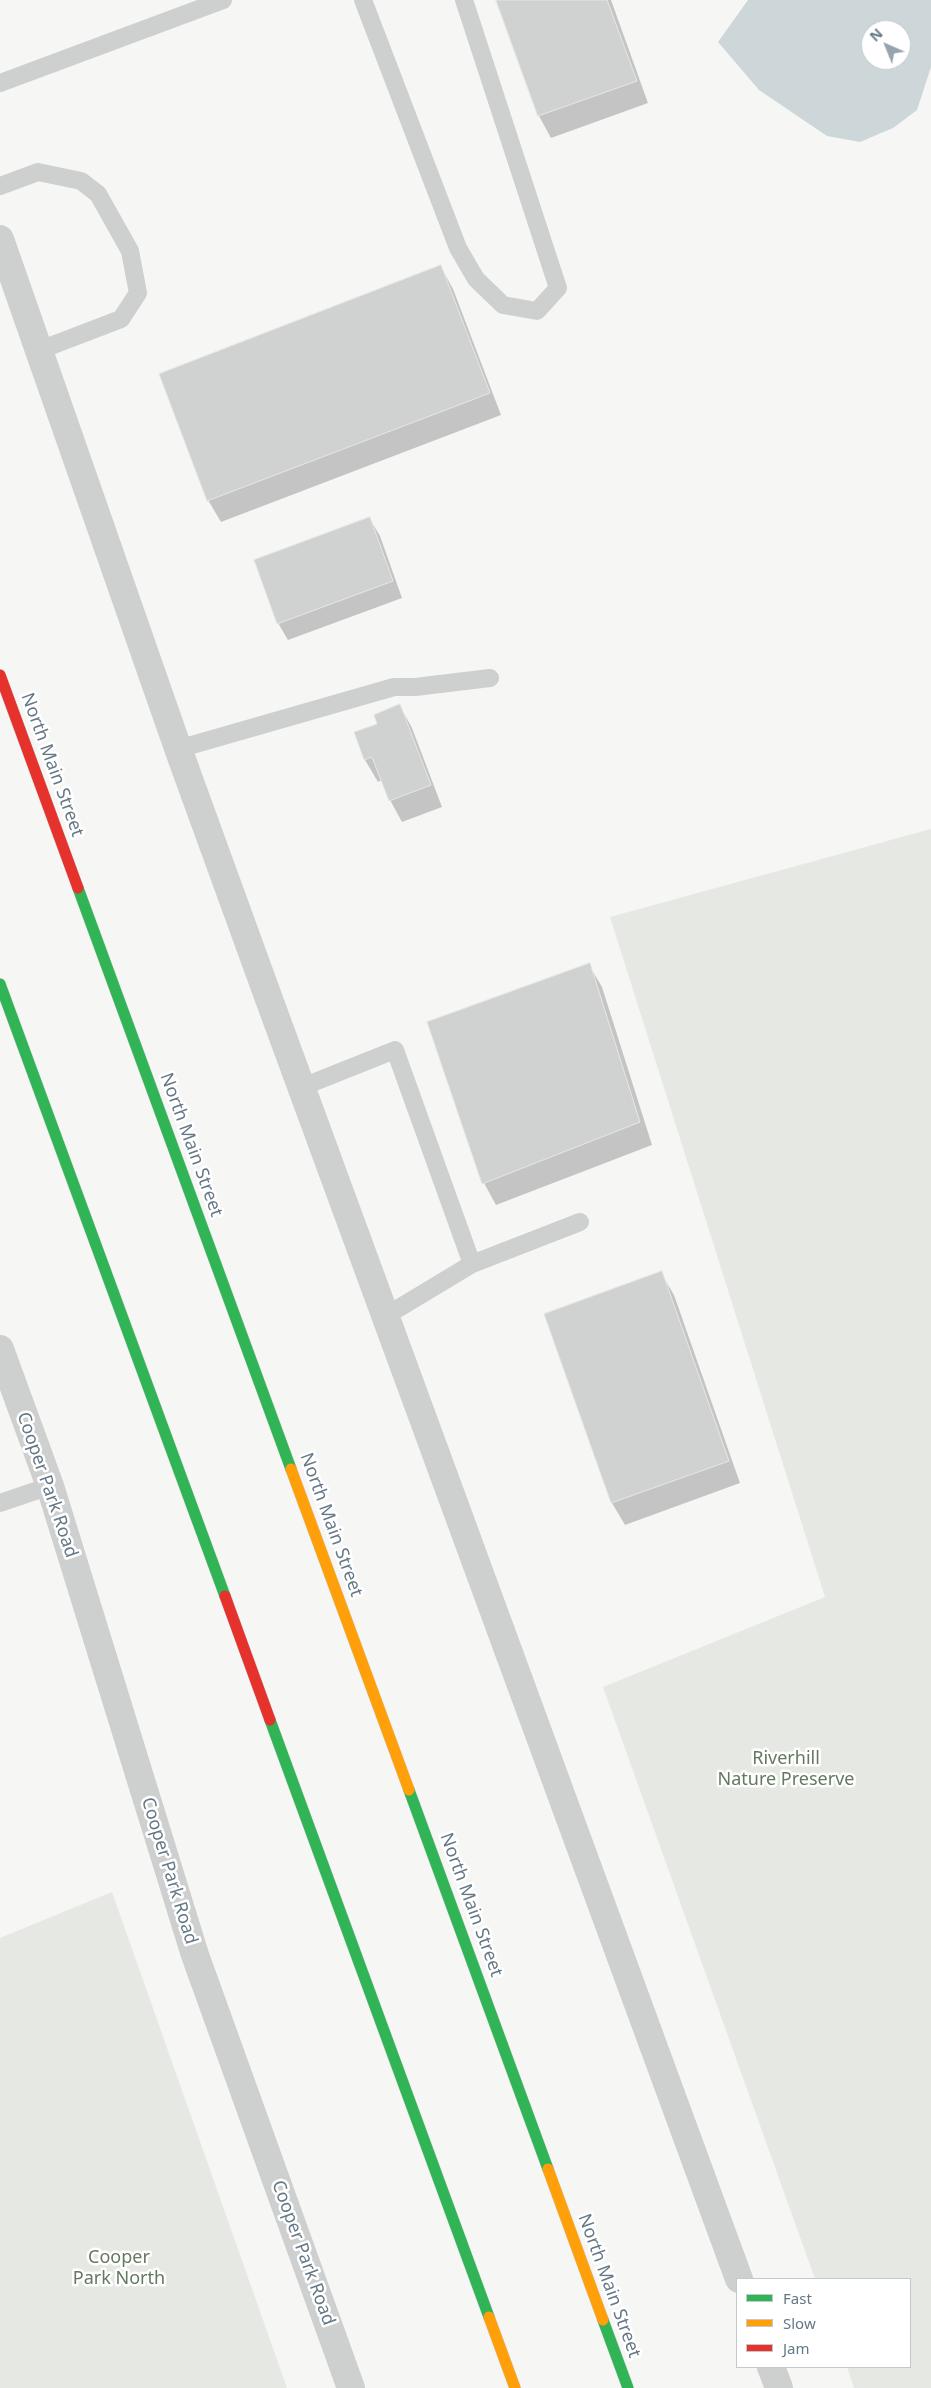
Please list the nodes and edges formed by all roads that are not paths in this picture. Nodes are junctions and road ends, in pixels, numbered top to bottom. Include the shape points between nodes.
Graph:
1 (223, 0) edge
2 (363, 0) edge
3 (464, 0) edge
4 (0, 83) edge
5 (0, 186) edge
6 (0, 239) edge
7 (40, 350) junction
8 (0, 675) edge
9 (490, 678) dead end
10 (178, 749) junction
11 (0, 984) edge
12 (302, 1087) junction
13 (580, 1222) dead end
14 (472, 1264) junction
15 (384, 1317) junction
16 (0, 1349) edge
17 (50, 1486) junction
18 (0, 1503) edge
19 (739, 2278) edge
20 (771, 2368) edge
21 (351, 2388) edge
22 (515, 2388) edge
23 (628, 2388) edge
24 (779, 2388) edge

1 - 4 lane
2 - 3 lane via 458,248 476,279 503,305 537,311 558,288
5 - 7 lane via 38,172 81,181 98,194 130,250 138,293 121,320
6 - 7 street
7 - 10 street
8 - 23 highway, North Main Street
9 - 10 lane via 394,687
10 - 12 street
11 - 22 highway
12 - 14 lane via 395,1050
12 - 15 street
13 - 14 lane
14 - 15 lane
15 - 19 street
16 - 17 street, Cooper Park Road
17 - 18 lane
17 - 21 street, Cooper Park Road via 195,1955
20 - 24 street

